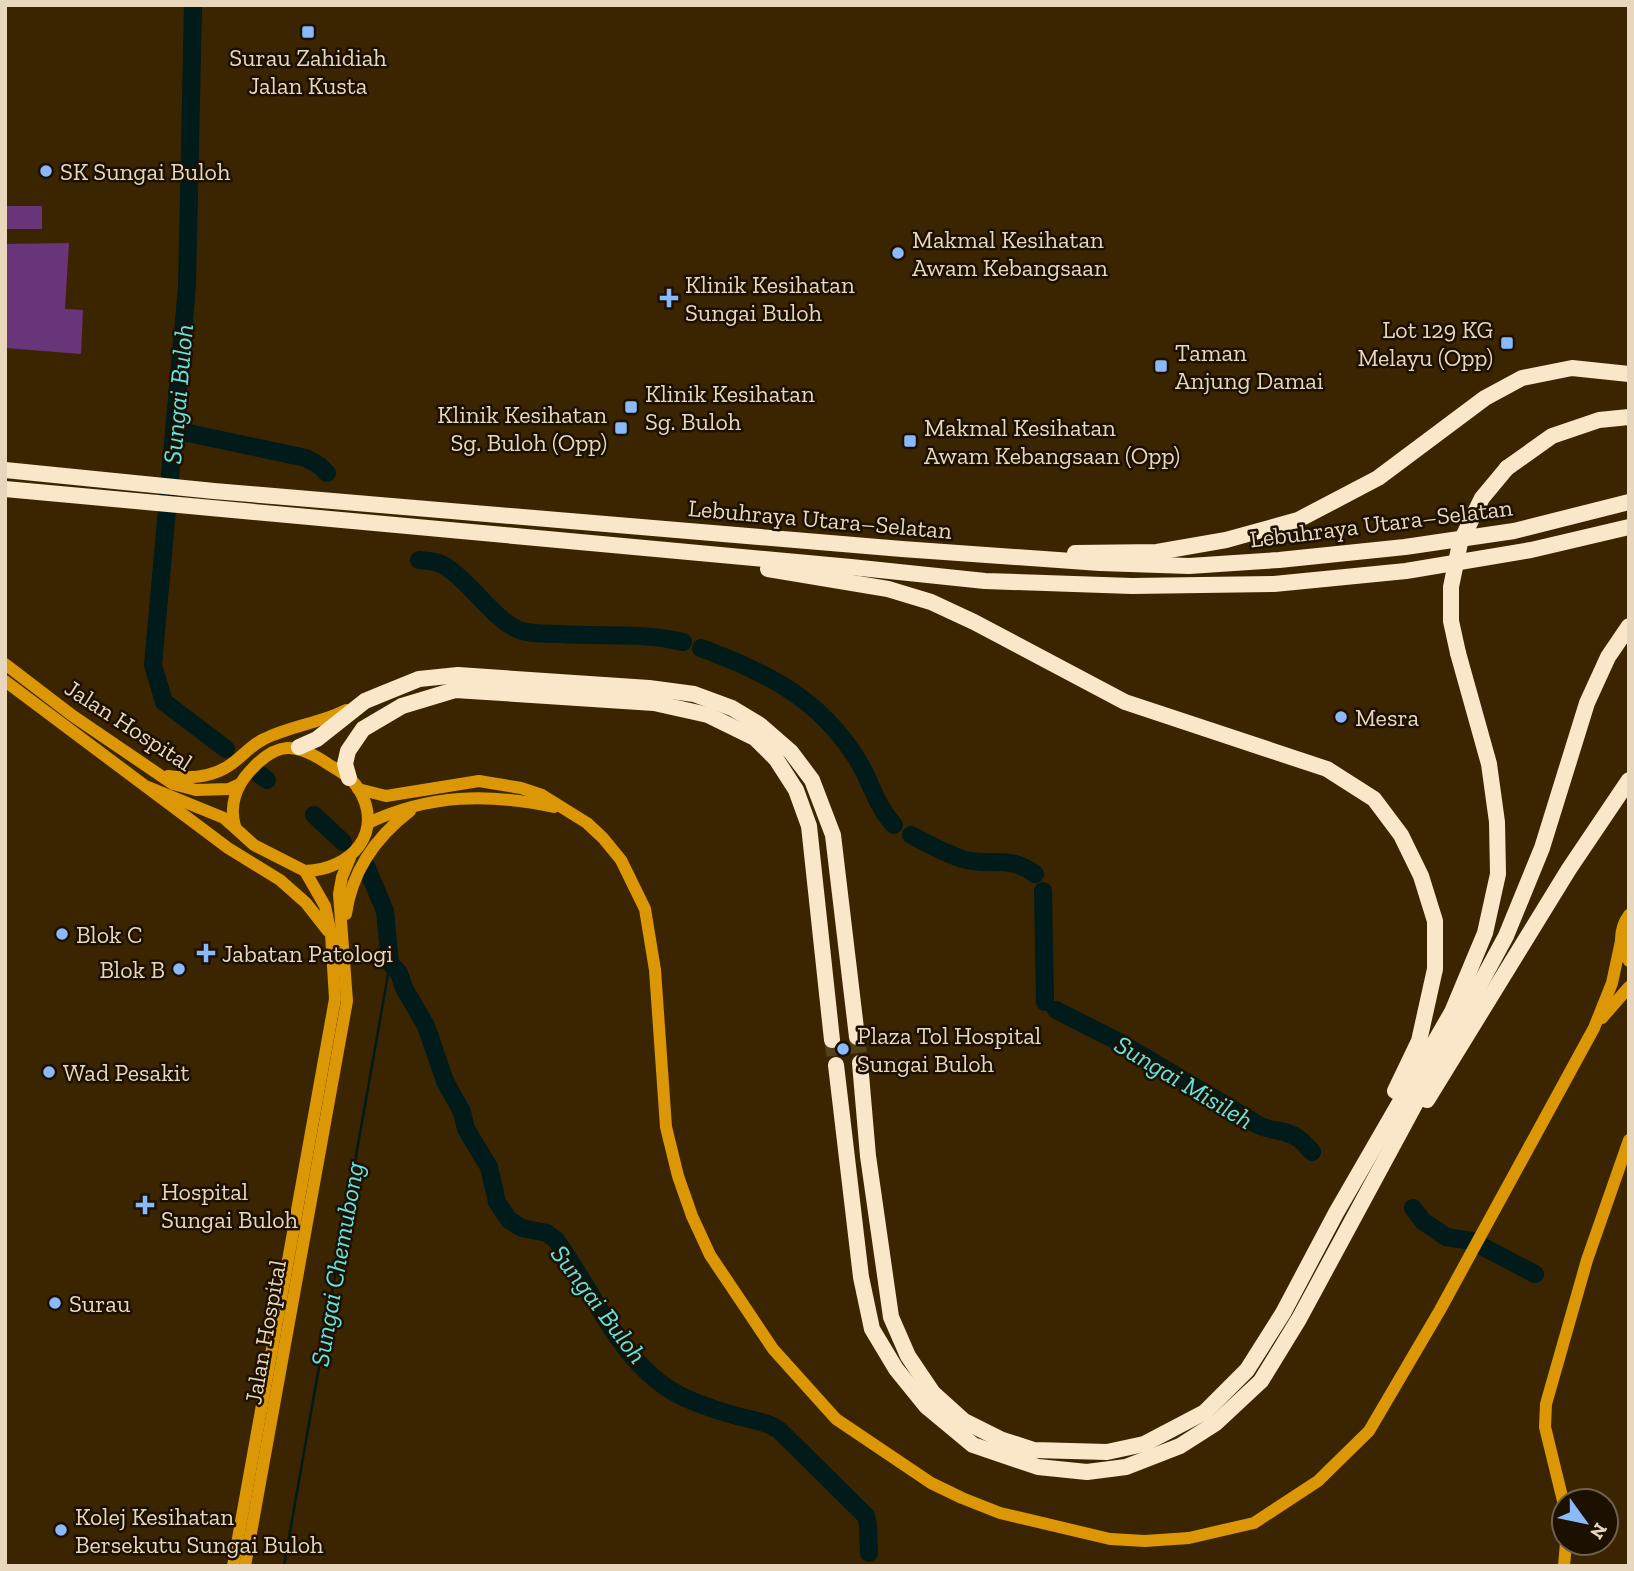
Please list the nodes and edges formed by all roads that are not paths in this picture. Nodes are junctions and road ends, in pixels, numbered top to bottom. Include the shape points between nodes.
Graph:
1 (1629, 374) edge
2 (1629, 417) edge
3 (5, 470) edge
4 (5, 489) edge
5 (1629, 502) edge
6 (1629, 527) edge
7 (648, 549) junction
8 (1042, 558) junction
9 (1629, 626) edge
10 (5, 664) edge
11 (5, 681) edge
12 (365, 701) junction
13 (299, 747) junction
14 (157, 774) junction
15 (1629, 780) edge
16 (353, 783) junction
17 (240, 784) junction
18 (148, 787) junction
19 (416, 806) junction
20 (561, 808) junction
21 (368, 823) junction
22 (235, 826) junction
23 (246, 858) junction
24 (349, 858) junction
25 (289, 865) junction
26 (305, 871) junction
27 (1629, 915) edge
28 (843, 918) junction
29 (819, 920) junction
30 (337, 934) junction
31 (1621, 941) junction
32 (1629, 961) edge
33 (1629, 986) edge
34 (1594, 1028) junction
35 (857, 1037) tunnel mouth
36 (832, 1040) tunnel mouth
37 (860, 1063) tunnel mouth
38 (836, 1065) tunnel mouth
39 (1629, 1140) edge
40 (1356, 1211) junction
41 (1336, 1213) junction
42 (1560, 1487) edge
43 (233, 1566) edge
44 (245, 1566) edge

1 - 8 highway via 1572,368 1522,379 1485,398 1378,478 1298,520 1226,540 1157,552 1084,551
2 - 41 highway, bridge via 1599,420 1552,436 1507,468 1482,498 1460,543 1451,587 1451,621 1491,775 1498,874 1485,933 1452,1012
3 - 8 highway, Lebuhraya Utara–Selatan via 902,550
4 - 7 highway, Lebuhraya Utara–Selatan
5 - 8 highway, Lebuhraya Utara–Selatan via 1514,531 1279,560 1189,566
6 - 7 highway, Lebuhraya Utara–Selatan via 1531,550 1406,571 1274,584 985,581
7 - 41 highway via 888,589 942,607 1125,702 1327,769 1374,799 1401,835 1421,876 1435,921 1435,969 1419,1041
9 - 40 highway via 1608,657 1587,703 1542,848 1506,936
10 - 14 main road, Jalan Hospital
11 - 18 main road, Jalan Hospital
12 - 13 highway via 332,729
12 - 14 main road via 266,738 230,765 204,777
12 - 28 highway via 419,678 458,675 649,688 694,694 732,708 791,752 812,780 833,835
13 - 16 main road
13 - 17 main road via 273,751
14 - 17 main road, Jalan Hospital via 196,790
15 - 40 highway
16 - 20 main road via 373,795 398,796 479,781 521,788
16 - 21 main road
16 - 29 highway via 345,764 363,729 402,706 455,690 654,703 708,715 755,738 796,790 809,826
17 - 22 main road via 233,804
18 - 22 main road, Jalan Hospital
18 - 23 main road, Jalan Hospital
19 - 20 main road via 488,797
19 - 21 main road
19 - 30 main road via 389,827 357,873
20 - 34 main road via 603,838 621,860 645,909 655,970 666,1126 685,1196 710,1255 773,1349 836,1419 916,1474 1000,1513 1110,1539 1189,1538 1254,1522 1318,1481 1369,1431
21 - 24 main road
22 - 25 main road, Jalan Hospital via 254,845
23 - 25 main road
23 - 30 main road, Jalan Hospital via 280,880
24 - 26 main road via 332,867
24 - 30 main road, Jalan Hospital via 339,894
25 - 26 main road, Jalan Hospital
26 - 30 main road, Jalan Hospital
27 - 31 main road
28 - 29 highway
28 - 35 highway
29 - 36 highway
30 - 43 main road, Jalan Hospital via 335,999
30 - 44 main road, Jalan Hospital via 347,1001
31 - 32 main road
31 - 34 main road via 1612,983
33 - 34 main road
37 - 41 highway via 891,1317 908,1356 933,1393 964,1421 1034,1450 1107,1451 1144,1444 1205,1412 1247,1370
38 - 40 highway via 861,1277 872,1329 926,1406 973,1445 1038,1467 1087,1472 1126,1467 1180,1446 1216,1423 1261,1381
39 - 42 main road via 1587,1261 1546,1404 1545,1427

